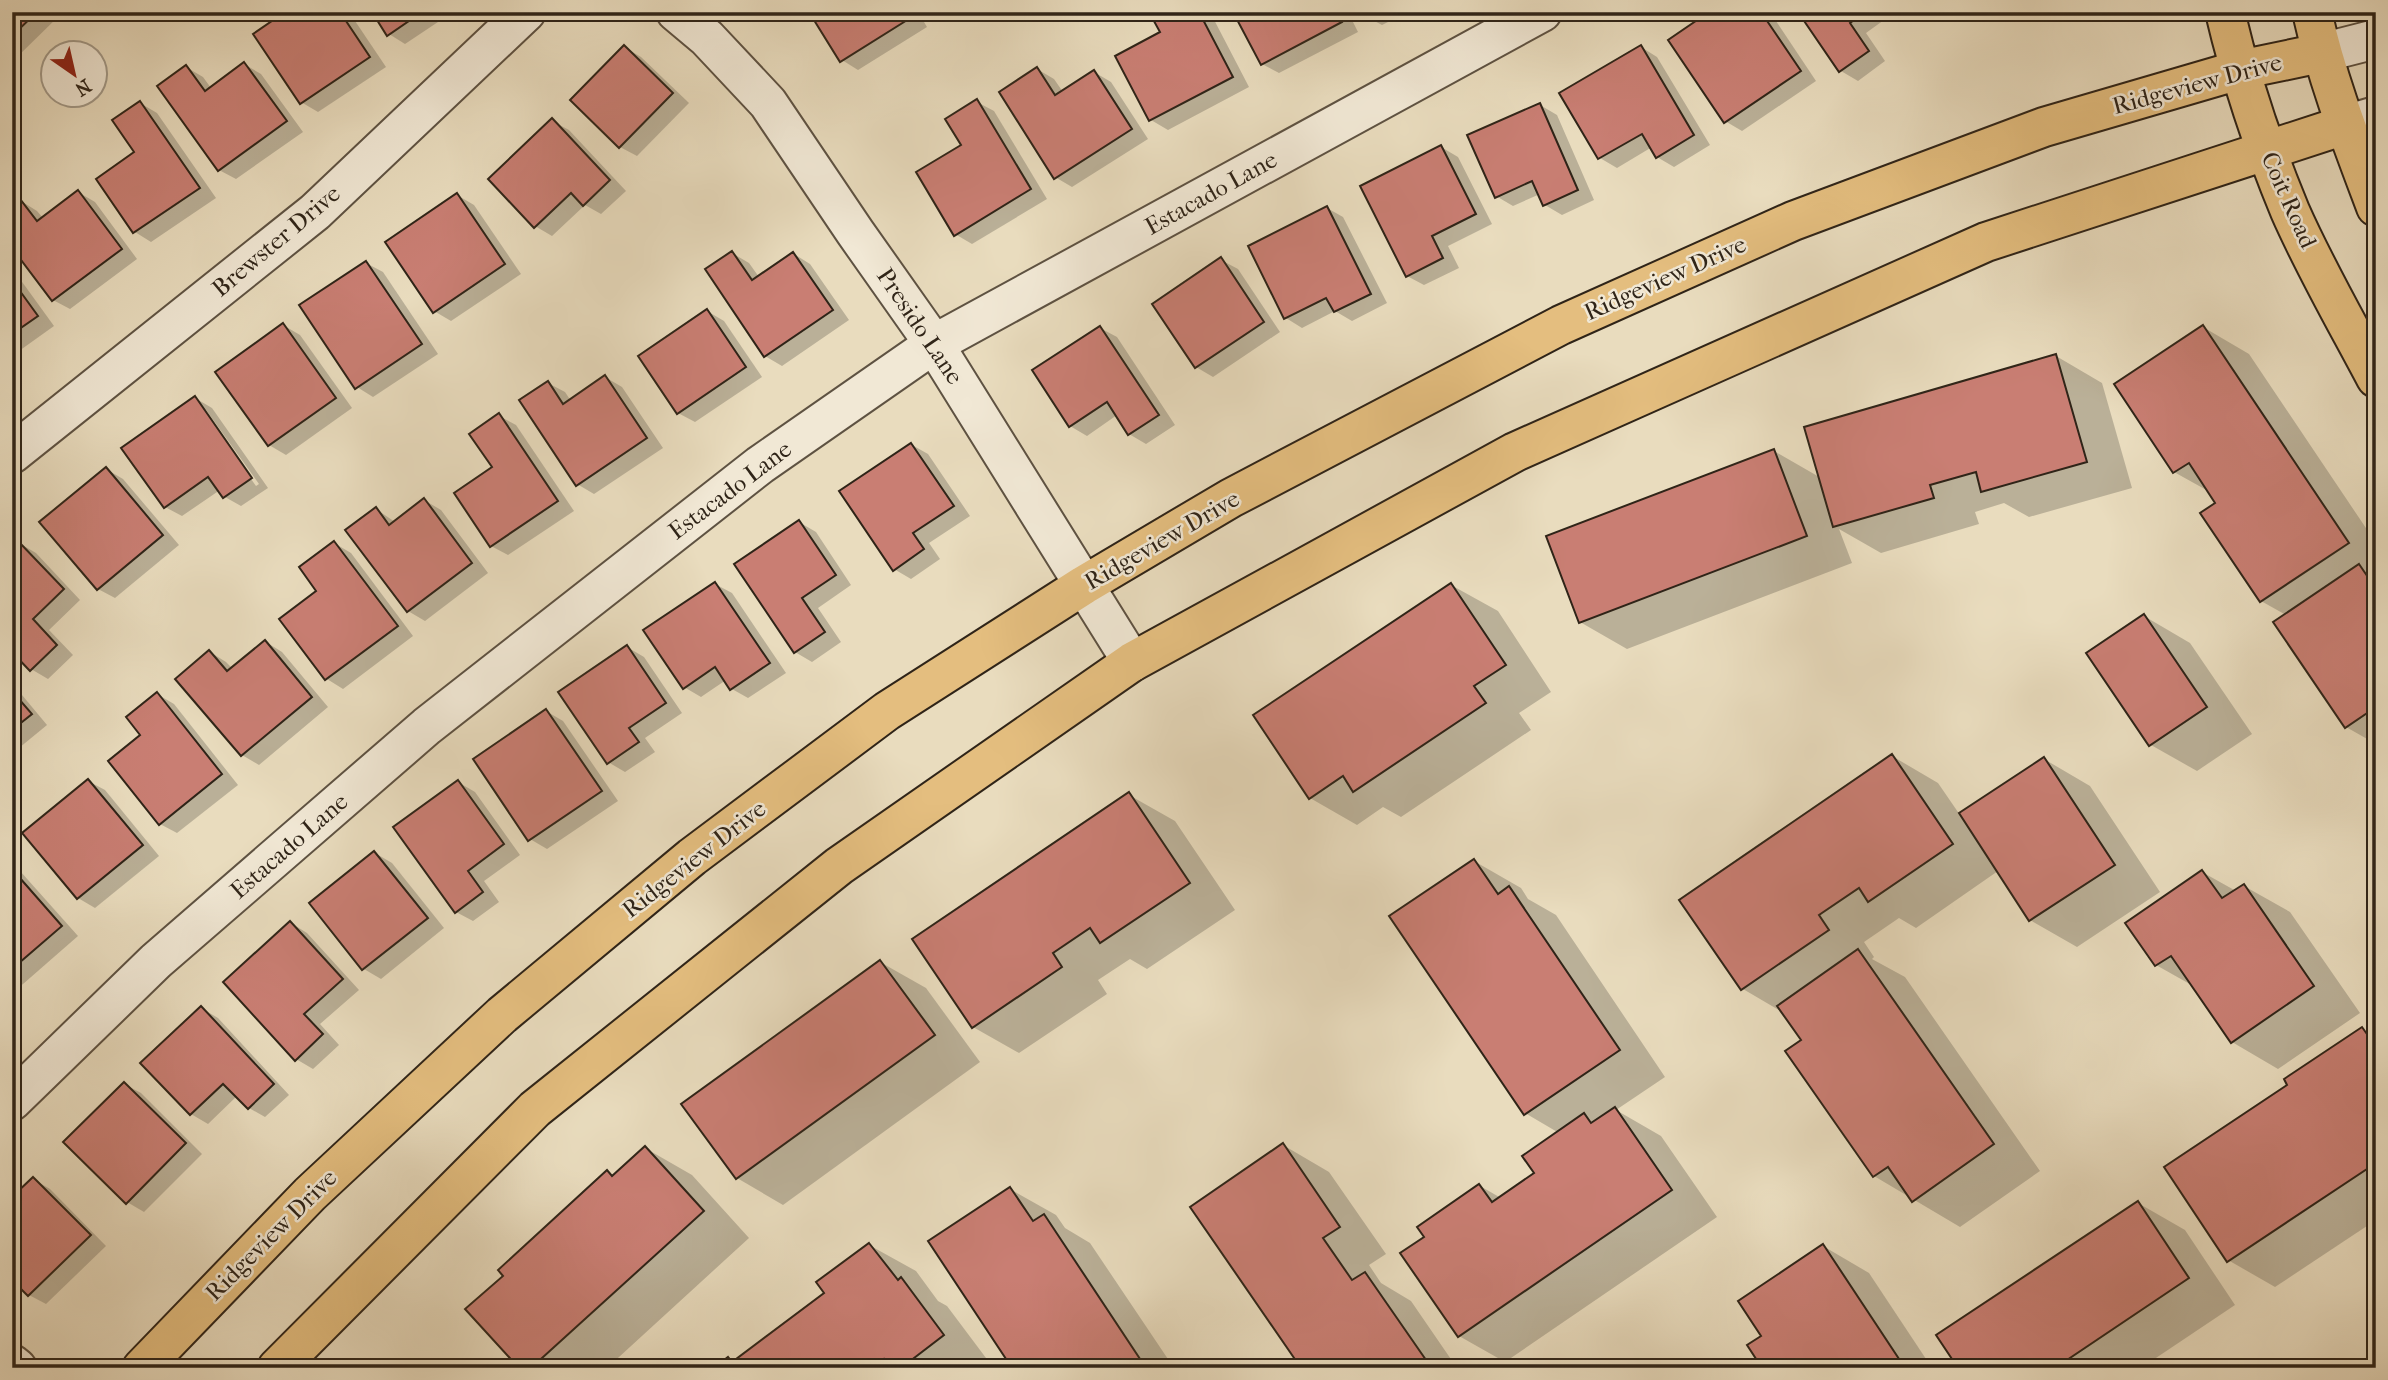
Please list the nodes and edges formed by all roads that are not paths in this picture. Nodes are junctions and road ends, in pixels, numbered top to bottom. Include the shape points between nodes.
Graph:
1 (526, 12) edge
2 (677, 12) edge
3 (1542, 12) edge
4 (2225, 12) edge
5 (2312, 12) edge
6 (2376, 39) edge
7 (2321, 53) junction
8 (2239, 69) junction
9 (2360, 120) edge
10 (2266, 149) junction
11 (2376, 207) edge
12 (934, 344) junction
13 (2376, 378) edge
14 (12, 454) edge
15 (1084, 585) junction
16 (1132, 663) junction
17 (12, 1101) edge
18 (12, 1364) edge
19 (17, 1368) edge
20 (142, 1368) edge
21 (277, 1368) edge

1 - 14 street, Brewster Drive via 315,212
2 - 12 street, Presido Lane via 768,103
3 - 12 street, Estacado Lane
4 - 8 main road, Coit Road
5 - 7 main road
6 - 7 street, Ridgeview Drive
7 - 8 main road, Ridgeview Drive
7 - 9 main road
8 - 10 main road, Coit Road
8 - 15 main road, Ridgeview Drive via 2044,127 1793,221 1561,325 1231,499
9 - 10 main road
9 - 11 main road
10 - 13 main road, Coit Road via 2291,213
10 - 16 main road via 1986,242 1515,452
12 - 15 street, Presido Lane
12 - 17 street, Estacado Lane via 760,465 427,726 156,961
15 - 16 street, Presido Lane
15 - 20 main road, Ridgeview Drive via 887,711 671,875 502,1015 271,1234
16 - 21 main road via 839,866 535,1109
18 - 19 street

